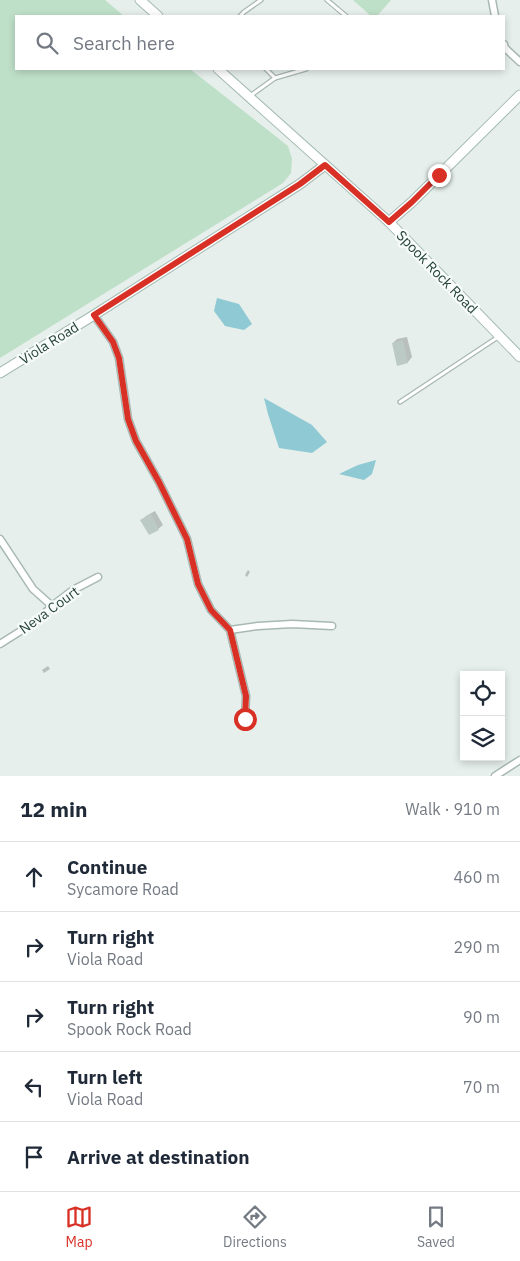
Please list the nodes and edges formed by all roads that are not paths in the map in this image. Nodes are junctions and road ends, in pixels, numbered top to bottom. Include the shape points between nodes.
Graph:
1 (140, 0) edge
2 (261, 0) edge
3 (327, 0) edge
4 (492, 0) edge
5 (157, 15) edge
6 (241, 15) edge
7 (345, 15) edge
8 (496, 15) edge
9 (505, 46) edge
10 (520, 62) edge
11 (219, 70) edge
12 (267, 70) edge
13 (303, 70) edge
14 (275, 78) junction
15 (520, 95) edge
16 (249, 96) junction
17 (325, 165) junction
18 (389, 222) junction
19 (94, 315) junction
20 (499, 336) junction
21 (520, 357) edge
22 (0, 373) edge
23 (400, 402) dead end
24 (0, 539) edge
25 (98, 577) dead end
26 (52, 606) junction
27 (332, 626) dead end
28 (230, 630) junction
29 (0, 644) edge
30 (245, 719) dead end
31 (520, 760) edge
32 (495, 776) edge

1 - 5 street
2 - 6 lane
3 - 7 lane
4 - 8 street
9 - 10 street
11 - 16 street, Spook Rock Road
12 - 14 lane
13 - 14 lane
14 - 16 lane
15 - 18 street
16 - 17 street, Spook Rock Road
17 - 18 street, Spook Rock Road
17 - 19 street, Viola Road
18 - 20 street, Spook Rock Road
19 - 22 street, Viola Road
19 - 28 street via 113,342 119,358 128,419 136,441 187,539 198,584 211,610
20 - 21 street, Spook Rock Road
20 - 23 lane
24 - 26 street via 33,589
25 - 26 street, Neva Court
26 - 29 street, Neva Court via 38,620
27 - 28 street via 292,624
28 - 30 street via 246,696
31 - 32 street

